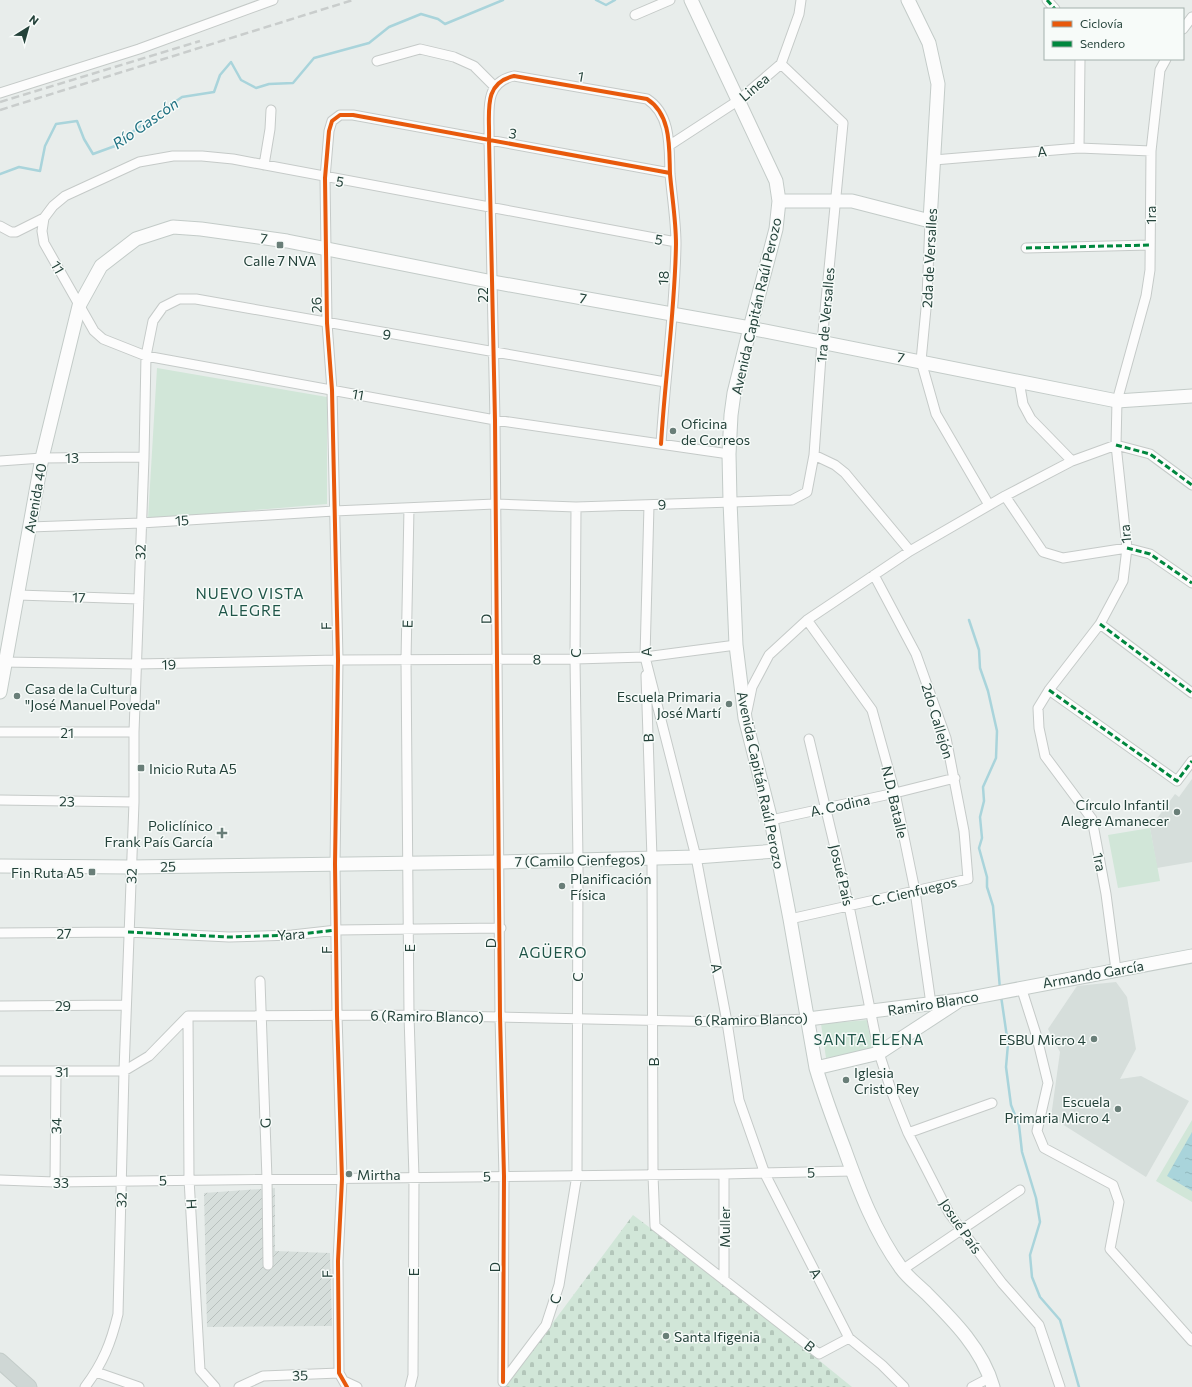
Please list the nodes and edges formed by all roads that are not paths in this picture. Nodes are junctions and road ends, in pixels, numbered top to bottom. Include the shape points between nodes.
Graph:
1 (273, 0) edge
2 (670, 0) edge
3 (801, 0) edge
4 (908, 0) edge
5 (1047, 0) edge
6 (694, 1) edge
7 (1053, 8) edge
8 (635, 15) dead end
9 (1192, 17) edge
10 (1184, 28) edge
11 (1080, 60) edge
12 (1165, 60) edge
13 (377, 61) dead end
14 (781, 64) junction
15 (494, 86) junction
16 (0, 93) edge
17 (739, 100) junction
18 (271, 110) dead end
19 (661, 113) joint
20 (353, 115) joint
21 (489, 140) junction
22 (670, 145) junction
23 (1079, 148) junction
24 (1151, 150) junction
25 (934, 160) junction
26 (264, 165) junction
27 (670, 173) junction
28 (325, 178) junction
29 (779, 201) junction
30 (836, 202) junction
31 (491, 209) junction
32 (44, 218) junction
33 (930, 221) junction
34 (0, 226) edge
35 (676, 242) junction
36 (1150, 245) junction
37 (1026, 248) dead end
38 (326, 250) junction
39 (493, 282) junction
40 (79, 306) junction
41 (673, 314) junction
42 (327, 323) junction
43 (750, 328) junction
44 (822, 342) junction
45 (492, 352) junction
46 (146, 356) junction
47 (921, 361) junction
48 (1019, 381) junction
49 (665, 382) junction
50 (332, 390) junction
51 (1192, 396) edge
52 (1117, 401) junction
53 (495, 420) junction
54 (661, 444) junction
55 (1116, 445) junction
56 (729, 454) junction
57 (814, 455) junction
58 (144, 457) junction
59 (42, 458) junction
60 (0, 461) edge
61 (1072, 461) junction
62 (1192, 485) edge
63 (1005, 496) junction
64 (730, 501) junction
65 (495, 504) junction
66 (650, 505) junction
67 (576, 506) junction
68 (989, 506) junction
69 (409, 508) junction
70 (334, 511) junction
71 (141, 523) junction
72 (30, 527) junction
73 (1127, 548) junction
74 (910, 551) junction
75 (874, 575) junction
76 (1192, 583) edge
77 (18, 595) junction
78 (139, 599) junction
79 (807, 620) junction
80 (1100, 624) junction
81 (736, 645) junction
82 (645, 656) junction
83 (575, 659) junction
84 (338, 660) junction
85 (406, 660) junction
86 (497, 660) junction
87 (2, 662) edge
88 (137, 664) junction
89 (1049, 690) junction
90 (0, 692) edge
91 (1192, 693) edge
92 (745, 718) junction
93 (0, 732) edge
94 (134, 732) junction
95 (809, 739) dead end
96 (1192, 761) edge
97 (955, 778) junction
98 (895, 794) junction
99 (0, 800) edge
100 (134, 802) junction
101 (827, 808) junction
102 (771, 820) junction
103 (776, 851) junction
104 (696, 857) junction
105 (652, 858) junction
106 (578, 860) junction
107 (409, 862) junction
108 (500, 862) junction
109 (335, 864) junction
110 (0, 866) edge
111 (131, 866) junction
112 (968, 879) joint
113 (915, 891) junction
114 (849, 906) junction
115 (790, 919) junction
116 (501, 928) junction
117 (336, 930) junction
118 (409, 930) junction
119 (128, 932) junction
120 (0, 933) edge
121 (1192, 956) edge
122 (1116, 970) junction
123 (260, 981) dead end
124 (1016, 989) junction
125 (994, 993) joint
126 (960, 1000) junction
127 (931, 1004) junction
128 (126, 1005) junction
129 (0, 1006) edge
130 (872, 1012) junction
131 (336, 1015) junction
132 (409, 1015) junction
133 (188, 1016) junction
134 (261, 1016) junction
135 (500, 1016) junction
136 (577, 1017) junction
137 (808, 1019) junction
138 (653, 1020) junction
139 (727, 1022) junction
140 (879, 1053) junction
141 (816, 1068) junction
142 (0, 1071) edge
143 (56, 1071) junction
144 (124, 1071) junction
145 (992, 1103) dead end
146 (908, 1133) junction
147 (852, 1171) junction
148 (724, 1174) junction
149 (765, 1174) junction
150 (577, 1175) junction
151 (653, 1175) junction
152 (504, 1176) junction
153 (414, 1177) junction
154 (342, 1178) junction
155 (189, 1179) junction
156 (268, 1179) junction
157 (0, 1180) edge
158 (122, 1181) junction
159 (55, 1182) junction
160 (1020, 1190) dead end
161 (960, 1229) junction
162 (268, 1265) dead end
163 (902, 1270) junction
164 (724, 1280) junction
165 (849, 1338) junction
166 (1192, 1341) edge
167 (0, 1361) edge
168 (12, 1371) junction
169 (96, 1372) junction
170 (343, 1380) edge
171 (503, 1382) joint
172 (992, 1382) edge
173 (29, 1387) edge
174 (41, 1387) edge
175 (85, 1387) edge
176 (139, 1387) edge
177 (215, 1387) edge
178 (239, 1387) edge
179 (357, 1387) edge
180 (410, 1387) edge
181 (904, 1387) edge
182 (972, 1387) edge
183 (1060, 1387) edge

1 - 16 street via 139,49
2 - 8 street
3 - 14 street, Linea via 799,14
4 - 25 main road, 2da de Versalles via 929,43 938,84
5 - 7 street
6 - 17 main road, Avenida Capitán Raúl Perozo
9 - 10 street
11 - 23 street
12 - 24 street, 1ra via 1160,70
13 - 15 street via 420,49 454,57 474,66
14 - 17 street, Linea
14 - 30 street, 1ra de Versalles via 843,123
15 - 19 street, 1 via 504,78 514,76 647,99 656,105
15 - 21 street, 22 via 490,95
17 - 22 street, Linea
17 - 29 main road, Avenida Capitán Raúl Perozo via 776,181
18 - 26 street via 270,134
19 - 22 street, 18
20 - 21 street, 3
20 - 28 street, 26 via 340,115 332,121
21 - 27 street, 3
21 - 31 street, 22
22 - 27 street, 18
23 - 24 street, A
23 - 25 street, A
24 - 36 street, 1ra
25 - 33 main road, 2da de Versalles
26 - 28 street, 5
26 - 32 street, 5 via 202,156 173,156 139,162 65,196
27 - 35 street, 18
28 - 31 street, 5
28 - 38 street, 26
29 - 30 main road
29 - 43 main road, Avenida Capitán Raúl Perozo via 776,229
30 - 33 main road via 852,202
30 - 44 street, 1ra de Versalles
31 - 35 street, 5
31 - 39 street, 22
32 - 34 street via 16,232
32 - 40 street, 11 via 44,243
33 - 47 street, 2da de Versalles
35 - 41 street, 18
36 - 37 street
36 - 52 street, 1ra via 1146,296
38 - 39 main road, 7
38 - 40 main road, 7 via 287,241 173,227 136,239 101,266
38 - 42 street, 26
39 - 41 main road, 7
39 - 45 street, 22
40 - 46 street, 11 via 98,335
40 - 59 main road, Avenida 40
41 - 43 main road, 7
41 - 49 street, 18
42 - 45 street, 9
42 - 46 street, 9 via 196,299 179,299 163,307 153,321
42 - 50 street, 26
43 - 44 main road, 7
43 - 56 main road, Avenida Capitán Raúl Perozo via 734,393
44 - 47 main road, 7
44 - 57 street, 1ra de Versalles
45 - 49 street, 9
45 - 53 street, 22
46 - 50 street, 11
46 - 58 street, 32
47 - 48 main road, 7
47 - 68 street, 2da de Versalles via 936,414
48 - 52 main road, 7
48 - 61 street via 1023,404 1031,419
49 - 54 street, 18
50 - 53 street, 11
50 - 70 street, 26
51 - 52 main road, 7
52 - 55 street, 1ra
53 - 54 street, 11
53 - 65 street, 22
54 - 56 street, 11
55 - 61 street
55 - 62 street via 1150,454
55 - 73 street, 1ra
56 - 64 main road, Avenida Capitán Raúl Perozo
57 - 64 street, 9 via 807,492 792,500
57 - 74 street via 845,473
58 - 59 street, 13
58 - 71 street, 32
59 - 60 street, 13
59 - 72 main road, Avenida 40
61 - 63 street
63 - 68 street
63 - 73 street via 1043,552 1063,558
64 - 66 street, 9
64 - 81 main road, Avenida Capitán Raúl Perozo
65 - 67 street, 9
65 - 69 street, 9
65 - 86 street, D
66 - 67 street, 9
66 - 82 street, A
67 - 83 street, C
68 - 74 street
69 - 70 street, 9
69 - 85 street, E
70 - 71 street, 15
70 - 84 street, F
71 - 72 street, 15
71 - 78 street, 32
72 - 77 main road, Avenida 40
73 - 76 street via 1150,554
73 - 80 street, 1ra via 1123,581
74 - 75 street
75 - 79 street
75 - 97 street, 2do Callejón via 916,654 946,738
77 - 78 street, 17
77 - 87 main road, Avenida 40
78 - 88 street, 32
79 - 92 street via 769,655 752,687
79 - 98 street, N.D. Batalle via 872,710
80 - 89 street, 1ra
80 - 91 street
81 - 82 street, 8
81 - 92 main road, Avenida Capitán Raúl Perozo
82 - 83 street, 8
82 - 104 street, A
82 - 105 street, B
83 - 86 street, 8
83 - 106 street, C
84 - 85 street, 8
84 - 88 street, 19
84 - 109 street, F
85 - 86 street, 8
85 - 107 street, E
86 - 108 street, D
87 - 88 street, 19
87 - 90 main road, Avenida 40
88 - 94 street, 32
89 - 96 street via 1177,781
89 - 122 street, 1ra via 1038,708 1045,756 1092,819 1106,894
92 - 102 main road, Avenida Capitán Raúl Perozo
93 - 94 street, 21
94 - 100 street, 32
95 - 101 street, Josué País
97 - 98 street, A. Codina
97 - 112 street, 2do Callejón via 964,831
98 - 101 street, A. Codina
98 - 113 street, N.D. Batalle
99 - 100 street, 23
100 - 111 street, 32
101 - 102 street, A. Codina
101 - 114 street, Josué País
102 - 103 main road, Avenida Capitán Raúl Perozo
103 - 104 main road, 7 (Camilo Cienfegos)
103 - 115 main road, Avenida Capitán Raúl Perozo
104 - 105 main road, 7 (Camilo Cienfegos)
104 - 139 street, A
105 - 106 main road, 7 (Camilo Cienfegos)
105 - 138 street, B
106 - 108 main road, 7 (Camilo Cienfegos)
106 - 136 street, C
107 - 108 main road, 7 (Camilo Cienfegos)
107 - 109 main road, 7 (Camilo Cienfegos)
107 - 118 street, E
108 - 116 street, D
109 - 111 main road, 25
109 - 117 street, F
110 - 111 main road, 25
111 - 119 street, 32
112 - 113 street, C. Cienfuegos
113 - 114 street, C. Cienfuegos
113 - 127 street, N.D. Batalle
114 - 115 street, C. Cienfuegos
114 - 130 street, Josué País
115 - 137 main road, Avenida Capitán Raúl Perozo
116 - 118 street, Yara
116 - 135 street, D
117 - 118 street, Yara
117 - 119 street, Yara via 292,935 229,937
117 - 131 street, F
118 - 132 street, E
119 - 120 street, 27
119 - 128 street, 32
121 - 122 main road, Armando García
122 - 124 main road, Armando García
123 - 134 street, G
124 - 125 main road, Armando García
124 - 166 street via 1036,1034 1048,1083 1037,1131 1044,1148 1113,1186 1119,1202 1110,1249
125 - 126 main road, Ramiro Blanco
126 - 127 main road, Ramiro Blanco
126 - 140 main road
127 - 130 main road, Ramiro Blanco
128 - 129 street, 29
128 - 144 street, 32
130 - 137 main road, 6 (Ramiro Blanco)
130 - 140 street, Josué País
131 - 132 street, 6 (Ramiro Blanco)
131 - 134 street, 6 (Ramiro Blanco)
131 - 154 street, F
132 - 135 street, 6 (Ramiro Blanco)
132 - 153 street, E
133 - 134 street, 6 (Ramiro Blanco)
133 - 144 street via 148,1056
133 - 155 street, H
134 - 156 street, G
135 - 136 street, 6 (Ramiro Blanco)
135 - 152 street, D
136 - 138 street, 6 (Ramiro Blanco)
136 - 150 street, C
137 - 139 street, 6 (Ramiro Blanco)
137 - 141 main road, Avenida Capitán Raúl Perozo
138 - 139 street, 6 (Ramiro Blanco)
138 - 151 street, B
139 - 149 street, A via 739,1100
140 - 141 main road
140 - 146 street, Josué País
141 - 147 main road, Avenida Capitán Raúl Perozo
142 - 143 street, 31
143 - 144 street, 31
143 - 159 street, 34
144 - 158 street, 32
145 - 146 street
146 - 161 street, Josué País via 949,1213
147 - 149 street, 5
147 - 163 main road, Avenida Capitán Raúl Perozo via 879,1235
148 - 149 street, 5
148 - 151 street, 5
148 - 164 street, Muller
149 - 165 street, A
150 - 151 street, 5
150 - 152 street, 5
150 - 171 street, C via 559,1285 546,1325
151 - 164 street, B via 656,1226
152 - 153 street, 5
152 - 171 street, D
153 - 154 street, 5
153 - 180 street, E via 413,1375
154 - 156 street, 5
154 - 170 street, F via 338,1261
155 - 156 street, 5
155 - 158 street, 5
155 - 177 street, H via 200,1370
156 - 162 street, G
157 - 159 street, 33
158 - 159 street, 33
158 - 169 street, 32 via 118,1314 110,1343
160 - 161 street
161 - 163 street
161 - 183 street, Josué País via 1039,1325
163 - 172 main road, Avenida Capitán Raúl Perozo via 955,1322 973,1347
164 - 165 street, B via 819,1354
165 - 181 street, A
167 - 168 main road
168 - 173 main road
168 - 174 main road
169 - 175 street, 32
169 - 176 street
170 - 178 street, 35 via 263,1376
170 - 179 street
172 - 182 street

